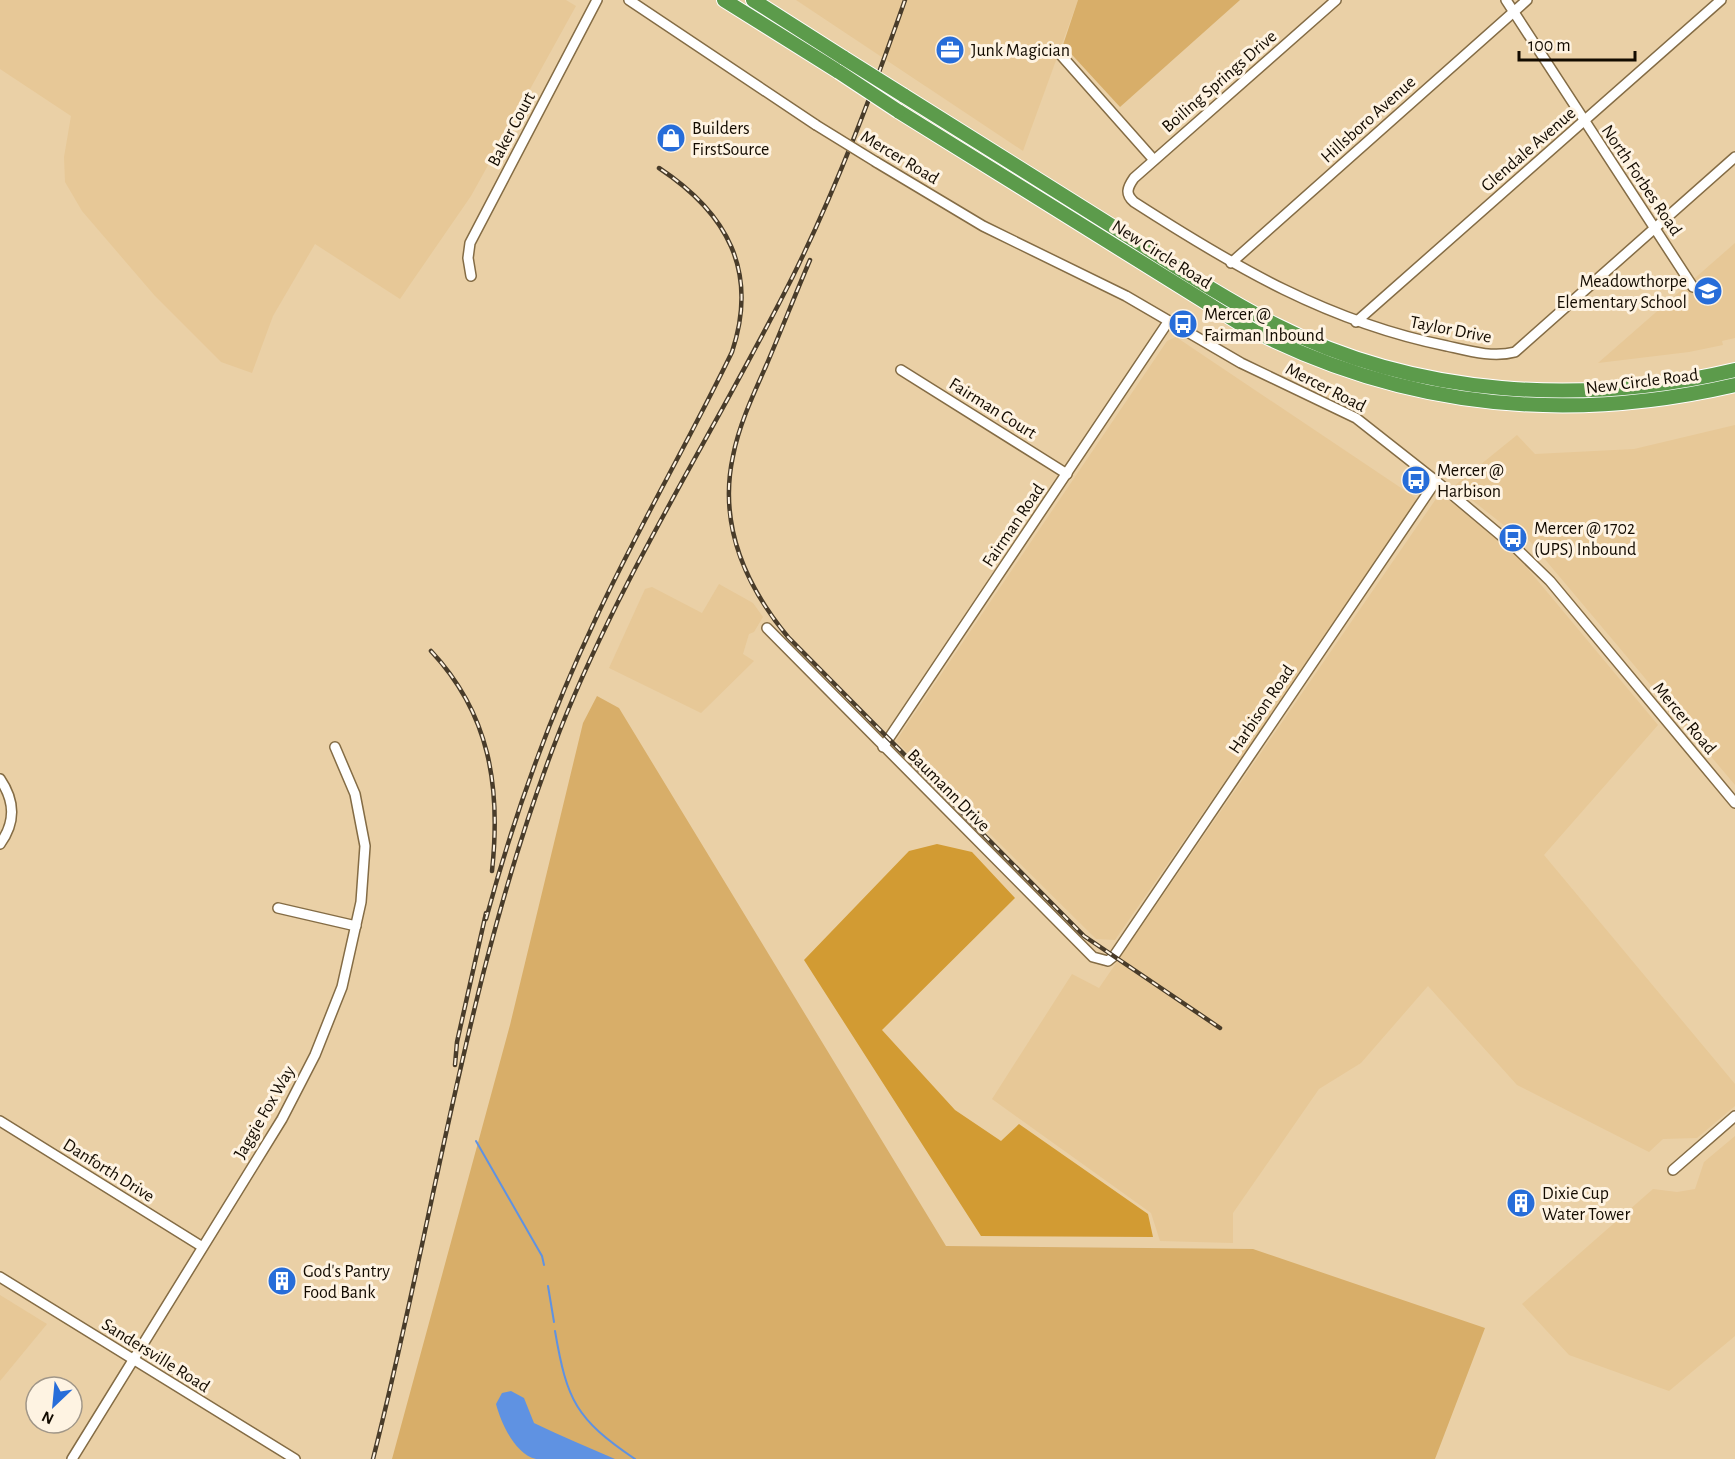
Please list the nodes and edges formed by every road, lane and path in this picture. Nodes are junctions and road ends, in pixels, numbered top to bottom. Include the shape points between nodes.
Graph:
1 (597, 0) edge
2 (629, 0) edge
3 (724, 0) edge
4 (753, 0) edge
5 (1336, 0) edge
6 (1506, 0) edge
7 (1527, 0) edge
8 (1721, 0) edge
9 (1514, 12) junction
10 (1060, 54) dead end
11 (1584, 122) junction
12 (1735, 157) edge
13 (1154, 160) junction
14 (1127, 191) joint
15 (1655, 228) junction
16 (1231, 262) junction
17 (471, 276) dead end
18 (1693, 287) dead end
19 (1168, 322) junction
20 (1356, 322) junction
21 (901, 370) dead end
22 (1735, 370) edge
23 (1735, 385) edge
24 (1067, 474) junction
25 (1436, 481) junction
26 (767, 628) dead end
27 (335, 747) dead end
28 (883, 747) junction
29 (0, 779) edge
30 (1735, 803) edge
31 (0, 844) edge
32 (278, 908) dead end
33 (356, 926) junction
34 (1114, 956) joint
35 (1735, 1116) edge
36 (0, 1121) edge
37 (1673, 1170) dead end
38 (201, 1246) junction
39 (0, 1277) edge
40 (132, 1360) junction
41 (72, 1459) edge
42 (295, 1459) edge

1 - 17 street, Baker Court via 470,243
2 - 19 street, Mercer Road, bridge via 876,162 984,226 1098,280
3 - 23 highway, New Circle Road, bridge via 1239,323 1355,374 1437,395 1528,406 1632,404
4 - 22 highway, New Circle Road, bridge via 1205,286 1277,325 1375,364 1479,386 1555,391 1636,388
5 - 13 street, Boiling Springs Drive
6 - 9 street, North Forbes Road
7 - 9 street, Hillsboro Avenue
8 - 11 street, Glendale Avenue
9 - 11 street, North Forbes Road
9 - 16 street, Hillsboro Avenue
10 - 13 street
11 - 15 street, North Forbes Road
11 - 20 street, Glendale Avenue
12 - 15 street, Taylor Drive
13 - 14 street, Boiling Springs Drive via 1134,178
14 - 16 street, Taylor Drive via 1134,202
15 - 18 street, North Forbes Road
15 - 20 street, Taylor Drive via 1515,352 1494,355 1467,350
16 - 20 street, Taylor Drive via 1306,302
19 - 24 street, Fairman Road
19 - 25 street, Mercer Road via 1241,363 1356,418
21 - 24 street, Fairman Court
24 - 28 street, Fairman Road
25 - 30 street, Mercer Road via 1550,581
25 - 34 street, Harbison Road
26 - 28 street, Baumann Drive
27 - 33 street, Jaggie Fox Way via 356,794 363,828 364,882
28 - 34 street, Baumann Drive via 1093,957 1102,961
29 - 31 street via 9,792 13,814
32 - 33 street
33 - 38 street, Jaggie Fox Way via 342,987 304,1077 282,1119
35 - 37 street
36 - 38 street, Danforth Drive
38 - 40 street, Jaggie Fox Way
39 - 40 street, Sandersville Road
40 - 41 street, Jaggie Fox Way
40 - 42 street, Sandersville Road

